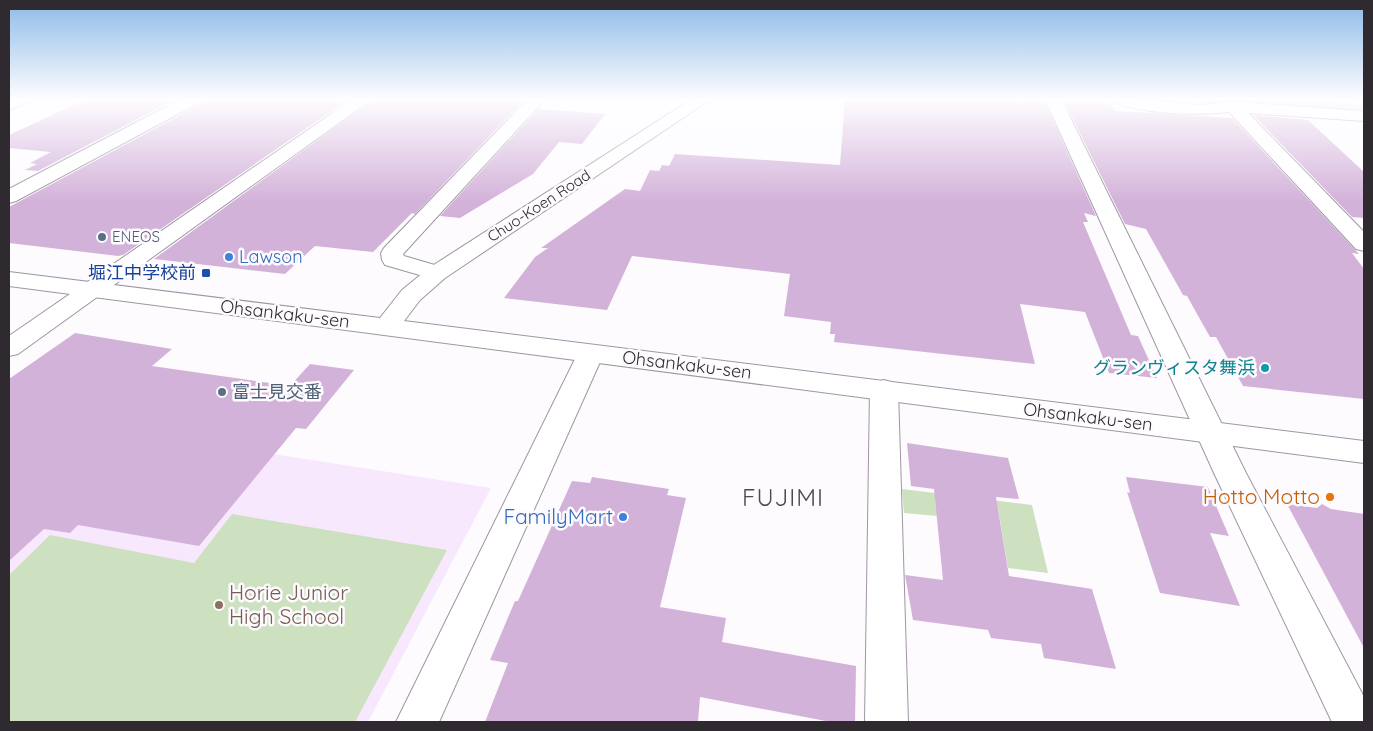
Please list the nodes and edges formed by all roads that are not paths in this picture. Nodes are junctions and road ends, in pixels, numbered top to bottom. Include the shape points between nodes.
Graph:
1 (130, 133) edge
2 (315, 133) edge
3 (505, 133) edge
4 (651, 133) edge
5 (1069, 133) edge
6 (1257, 133) edge
7 (9, 197) edge
8 (1364, 244) edge
9 (437, 273) junction
10 (9, 278) edge
11 (92, 290) junction
12 (387, 326) junction
13 (9, 348) edge
14 (590, 353) junction
15 (884, 390) junction
16 (1211, 433) junction
17 (1364, 452) edge
18 (417, 722) edge
19 (887, 722) edge
20 (1354, 722) edge

1 - 7 street
2 - 11 street
3 - 9 street via 392,253 393,260
4 - 9 street, Chuo-Koen Road
5 - 16 street
6 - 8 street
9 - 12 street, Chuo-Koen Road via 411,295
10 - 11 street, Ohsankaku-sen
11 - 12 street, Ohsankaku-sen
11 - 13 street
12 - 14 street, Ohsankaku-sen
14 - 15 street, Ohsankaku-sen
14 - 18 street
15 - 16 street, Ohsankaku-sen
15 - 19 street
16 - 17 street, Ohsankaku-sen
16 - 20 street

